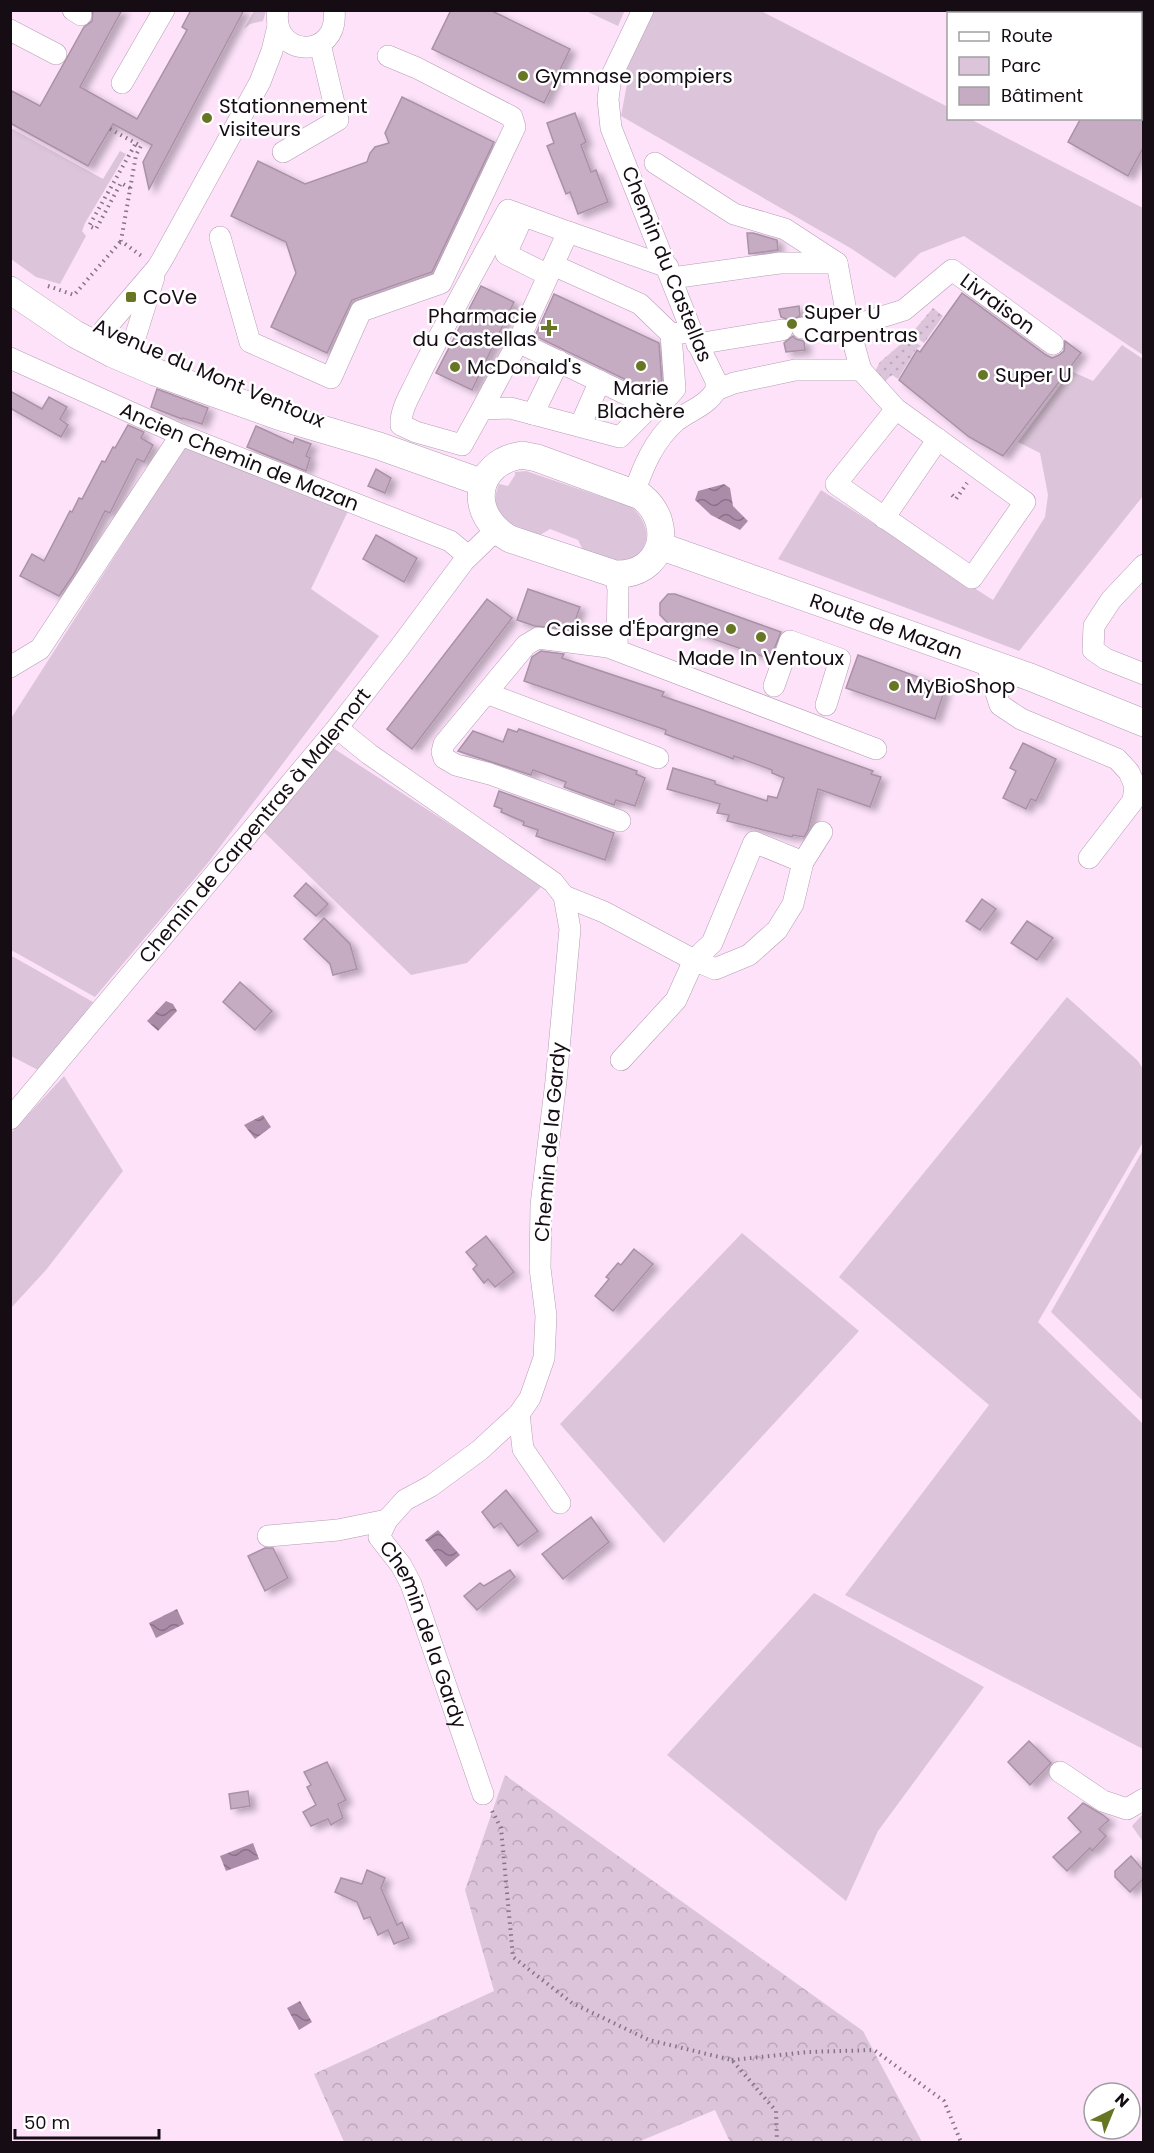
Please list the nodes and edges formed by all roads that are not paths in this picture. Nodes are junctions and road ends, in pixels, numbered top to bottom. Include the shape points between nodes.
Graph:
1 (164, 10) edge
2 (334, 10) edge
3 (643, 10) edge
4 (278, 19) edge
5 (10, 30) edge
6 (311, 46) junction
7 (56, 54) dead end
8 (388, 56) dead end
9 (260, 82) junction
10 (122, 83) dead end
11 (283, 152) dead end
12 (655, 163) dead end
13 (523, 216) junction
14 (568, 232) junction
15 (220, 237) dead end
16 (837, 263) junction
17 (157, 268) junction
18 (551, 270) junction
19 (670, 273) junction
20 (10, 274) edge
21 (10, 290) edge
22 (849, 327) junction
23 (671, 334) junction
24 (695, 338) junction
25 (518, 342) junction
26 (1053, 344) dead end
27 (120, 345) junction
28 (10, 358) edge
29 (559, 361) junction
30 (861, 370) junction
31 (600, 381) junction
32 (716, 390) junction
33 (651, 405) junction
34 (482, 409) junction
35 (896, 409) junction
36 (533, 414) junction
37 (580, 426) junction
38 (181, 435) junction
39 (938, 439) junction
40 (483, 483) junction
41 (634, 493) junction
42 (884, 518) junction
43 (496, 530) junction
44 (660, 546) junction
45 (468, 556) junction
46 (1143, 565) edge
47 (615, 574) junction
48 (617, 650) junction
49 (986, 662) junction
50 (10, 667) edge
51 (1143, 674) edge
52 (774, 686) dead end
53 (486, 693) junction
54 (826, 705) dead end
55 (1143, 722) edge
56 (337, 728) junction
57 (876, 749) dead end
58 (658, 758) dead end
59 (620, 821) dead end
60 (822, 832) dead end
61 (1089, 858) dead end
62 (803, 862) junction
63 (564, 896) junction
64 (694, 960) junction
65 (621, 1060) dead end
66 (10, 1119) edge
67 (519, 1414) junction
68 (560, 1503) dead end
69 (387, 1520) junction
70 (268, 1536) dead end
71 (1060, 1772) dead end
72 (483, 1794) road end
73 (1143, 1799) edge

1 - 10 street
2 - 6 street via 333,30 328,38
3 - 19 street, Chemin du Castellas via 611,77 608,99 611,128
4 - 6 street via 285,39 292,44
4 - 9 street via 272,51
5 - 7 street
6 - 9 street
6 - 11 street via 338,120
8 - 15 street via 512,117 515,127 441,284 361,311 332,378 250,342
9 - 17 street
12 - 16 street via 734,214 785,229
13 - 14 street
13 - 18 street via 506,254
13 - 34 street via 508,210 428,357 400,418 401,425 462,445
14 - 18 street
14 - 19 street
16 - 19 street via 780,263
16 - 22 street
17 - 27 street
17 - 27 street
18 - 23 street via 640,304
18 - 25 street
19 - 24 street, Chemin du Castellas
20 - 27 main road, Avenue du Mont Ventoux
21 - 27 main road, Avenue du Mont Ventoux via 75,334
22 - 24 street
22 - 26 street, Livraison via 904,310 952,270
22 - 30 street
23 - 24 street
23 - 33 street via 675,388 666,399
24 - 32 street, Chemin du Castellas via 716,381
25 - 29 street
25 - 34 street
27 - 40 main road, Avenue du Mont Ventoux
28 - 38 street, Ancien Chemin de Mazan
29 - 31 street
29 - 36 street
30 - 32 street via 795,370
30 - 35 street
31 - 33 street
31 - 37 street
32 - 41 street via 707,402 662,436 642,468
33 - 37 street via 621,437
34 - 36 street via 510,408
35 - 39 street
35 - 42 street via 836,484
36 - 37 street
38 - 45 street, Ancien Chemin de Mazan via 450,541
38 - 50 street via 40,649
39 - 42 street
39 - 42 street via 1024,502 972,578
40 - 41 main road via 497,465 522,455
40 - 43 main road via 484,514
41 - 44 main road via 648,501 658,517
43 - 45 street, Chemin de Carpentras à Malemort
43 - 47 main road via 510,539
44 - 47 main road via 651,561 639,570
44 - 49 main road, Route de Mazan
45 - 56 street, Chemin de Carpentras à Malemort
46 - 51 street via 1111,600 1094,626 1094,650
47 - 48 street
48 - 53 street via 538,638 526,645
48 - 57 street
49 - 55 main road, Route de Mazan
49 - 61 street via 1000,705 1022,719 1117,759 1129,772 1135,786 1133,801
52 - 54 street via 790,642 840,659
53 - 58 street
53 - 59 street via 444,744 444,758
56 - 63 street via 553,882
56 - 66 street, Chemin de Carpentras à Malemort
60 - 62 street
62 - 64 street via 793,904 777,930 749,955 715,969
62 - 64 street via 753,842 712,942
63 - 64 street via 604,912
63 - 67 street, Chemin de la Gardy via 570,929 541,1205 544,1358 530,1398
64 - 65 street via 676,1000
67 - 68 street via 523,1449
67 - 69 street, Chemin de la Gardy via 480,1450 405,1500
69 - 70 street via 338,1530
69 - 72 street, Chemin de la Gardy via 379,1538 411,1584
71 - 73 street via 1103,1801 1126,1809

